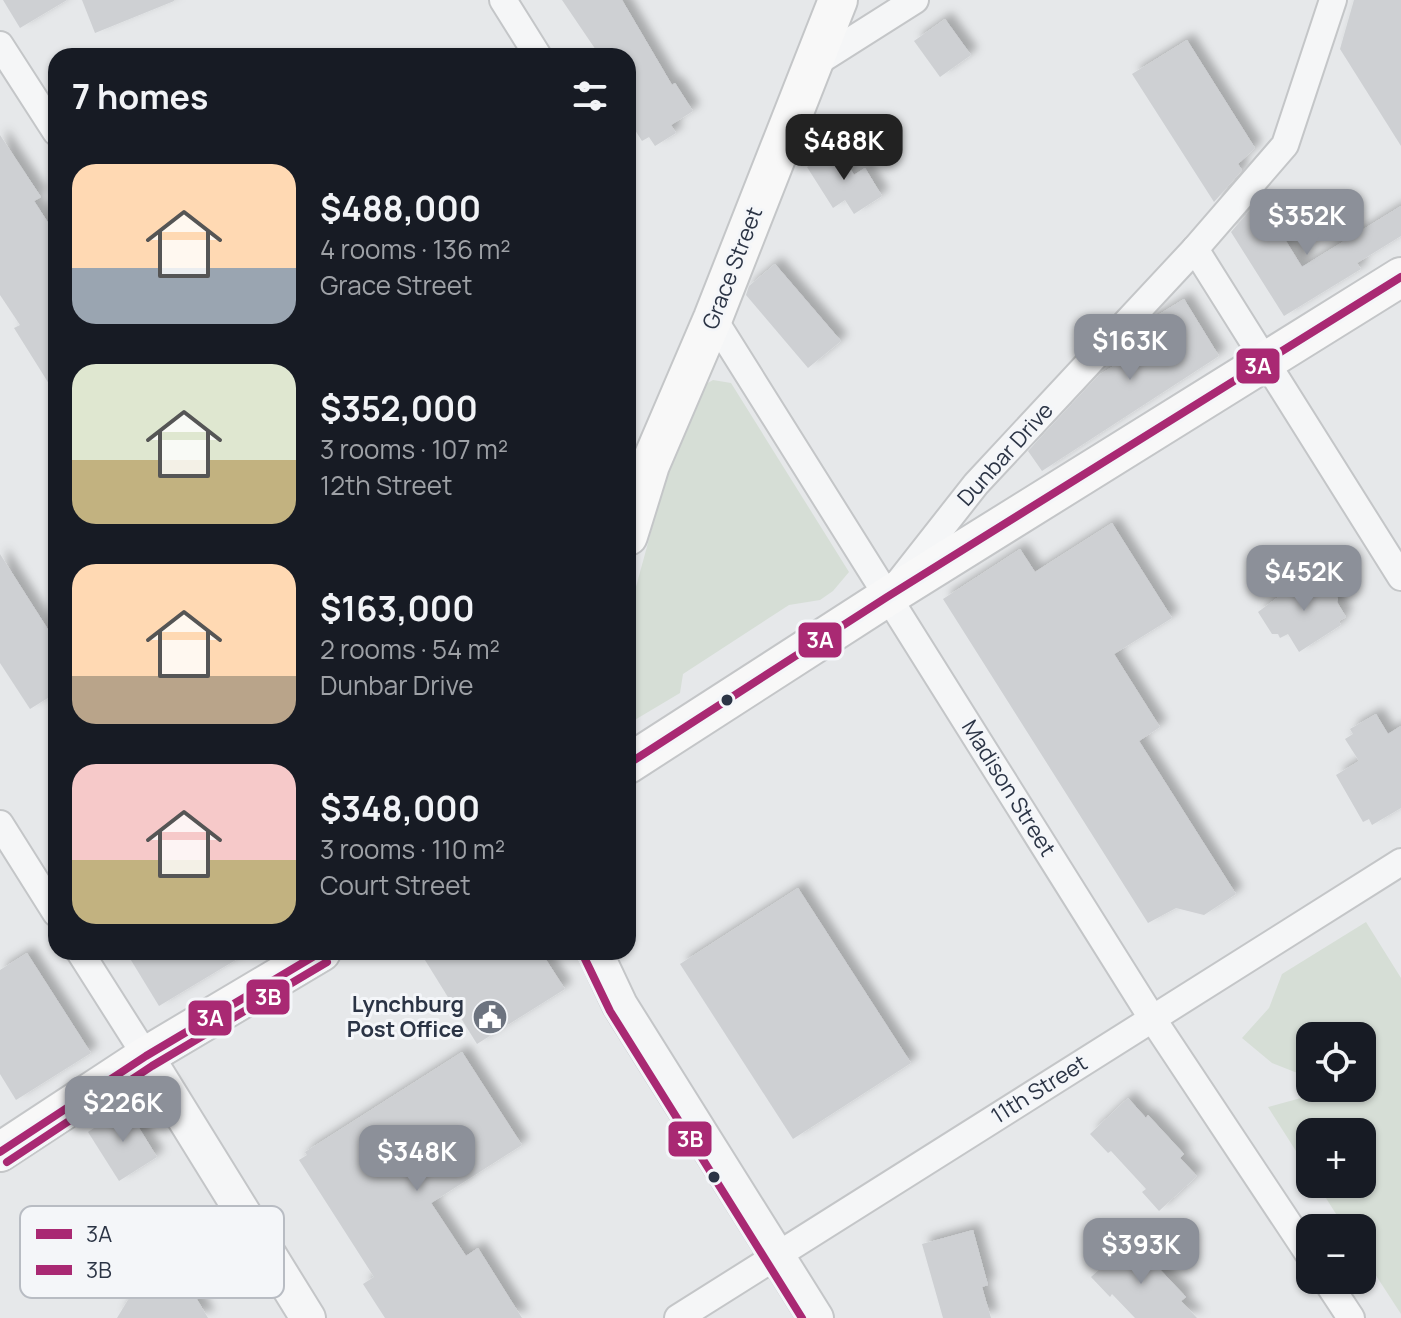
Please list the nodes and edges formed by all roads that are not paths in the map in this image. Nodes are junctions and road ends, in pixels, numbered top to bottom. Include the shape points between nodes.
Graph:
1 (503, 0) edge
2 (838, 0) edge
3 (915, 0) edge
4 (1333, 0) edge
5 (0, 45) edge
6 (533, 48) edge
7 (814, 64) junction
8 (48, 120) edge
9 (1195, 249) junction
10 (1401, 277) edge
11 (713, 318) junction
12 (1265, 364) junction
13 (636, 510) edge
14 (1401, 577) edge
15 (887, 597) junction
16 (636, 759) edge
17 (0, 824) edge
18 (1401, 862) edge
19 (48, 900) edge
20 (85, 960) edge
21 (308, 960) edge
22 (599, 960) edge
23 (1152, 1018) junction
24 (146, 1056) junction
25 (0, 1152) edge
26 (239, 1206) edge
27 (1296, 1235) edge
28 (778, 1257) junction
29 (284, 1279) edge
30 (1335, 1294) edge
31 (308, 1318) edge
32 (678, 1318) edge
33 (816, 1318) edge
34 (1351, 1318) edge

1 - 6 street
2 - 7 main road, Grace Street
3 - 7 street
4 - 9 street, Dunbar Drive via 1285,145
5 - 8 street
7 - 11 main road, Grace Street
9 - 12 street
9 - 15 street, Dunbar Drive via 976,484
10 - 12 main road
11 - 13 main road, Grace Street
11 - 15 street, Madison Street
12 - 14 street
12 - 15 main road
15 - 16 main road
15 - 23 street, Madison Street
17 - 19 street
18 - 23 street, 11th Street
20 - 24 street
21 - 24 main road
22 - 28 street via 620,1005
23 - 27 street, Madison Street
23 - 28 street, 11th Street
24 - 25 main road
24 - 26 street
28 - 32 street, 11th Street
28 - 33 street
29 - 31 street
30 - 34 street

